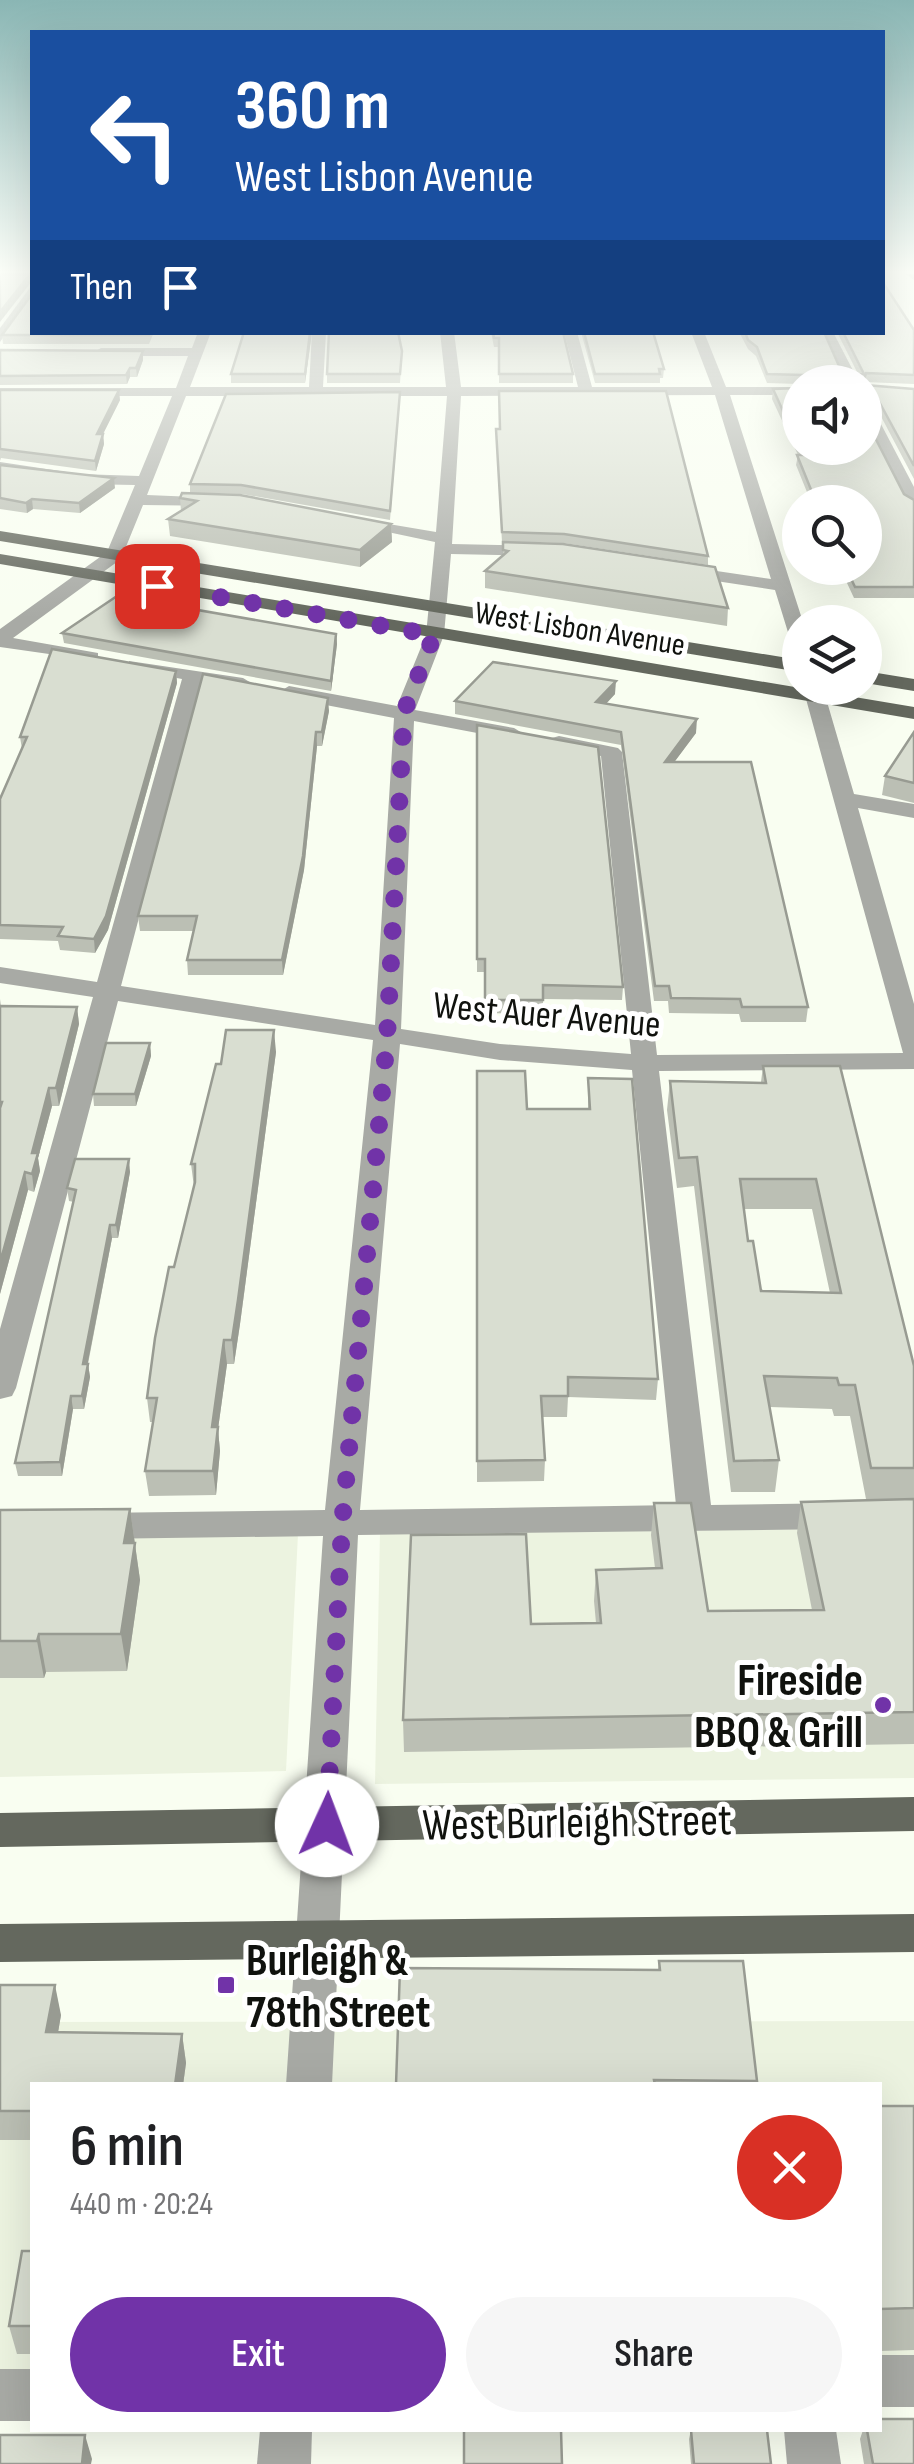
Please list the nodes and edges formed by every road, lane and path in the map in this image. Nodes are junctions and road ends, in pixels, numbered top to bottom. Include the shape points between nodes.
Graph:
1 (180, 389) edge
2 (316, 389) edge
3 (454, 391) junction
4 (586, 391) joint
5 (720, 391) junction
6 (782, 391) edge
7 (179, 392) junction
8 (316, 392) junction
9 (2, 395) edge
10 (882, 441) edge
11 (0, 467) edge
12 (146, 481) junction
13 (138, 500) junction
14 (241, 503) edge
15 (914, 504) edge
16 (340, 520) edge
17 (0, 536) edge
18 (444, 544) junction
19 (563, 552) edge
20 (114, 554) junction
21 (0, 559) edge
22 (654, 566) edge
23 (91, 574) junction
24 (782, 586) junction
25 (788, 605) edge
26 (437, 621) junction
27 (0, 640) edge
28 (782, 664) edge
29 (194, 675) junction
30 (882, 680) edge
31 (914, 685) edge
32 (782, 686) edge
33 (817, 705) edge
34 (876, 705) edge
35 (404, 712) junction
36 (914, 713) edge
37 (842, 798) junction
38 (914, 811) edge
39 (0, 975) edge
40 (108, 993) junction
41 (387, 1038) junction
42 (914, 1050) edge
43 (914, 1061) edge
44 (645, 1062) junction
45 (0, 1388) edge
46 (914, 1515) edge
47 (695, 1520) junction
48 (342, 1525) junction
49 (58, 1526) edge
50 (914, 1814) edge
51 (327, 1825) junction
52 (0, 1830) edge
53 (914, 1933) edge
54 (318, 1942) junction
55 (0, 1943) edge
56 (309, 2082) edge
57 (914, 2380) edge
58 (882, 2381) edge
59 (0, 2395) edge
60 (30, 2395) edge
61 (286, 2432) edge
62 (810, 2432) edge
63 (284, 2464) edge
64 (814, 2464) edge

1 - 7 street
2 - 8 street
3 - 4 street
3 - 8 street
3 - 18 street
4 - 5 street
5 - 6 street
5 - 24 street
7 - 8 street
7 - 9 street
7 - 12 street
10 - 15 street
11 - 12 street
12 - 13 street
13 - 14 street
13 - 20 street
16 - 18 street
17 - 20 main road, West Lisbon Avenue
18 - 19 street
18 - 26 street
20 - 23 street
20 - 26 main road, West Lisbon Avenue
21 - 23 main road, West Lisbon Avenue
22 - 24 street
23 - 26 main road, West Lisbon Avenue
23 - 27 street
24 - 25 street
26 - 28 main road, West Lisbon Avenue
26 - 32 main road, West Lisbon Avenue
26 - 35 street
27 - 29 street
29 - 35 street
29 - 40 street
30 - 31 main road
33 - 37 street
34 - 36 main road, West Lisbon Avenue
35 - 41 street
35 - 44 street via 610,752
37 - 38 street
37 - 42 street
39 - 40 street, West Auer Avenue
40 - 41 street, West Auer Avenue
40 - 45 street
41 - 44 street, West Auer Avenue
41 - 48 street
43 - 44 street, West Auer Avenue
44 - 47 street
46 - 47 street
47 - 48 street
48 - 49 street
48 - 51 street
50 - 51 main road, West Burleigh Street
51 - 52 main road, West Burleigh Street
51 - 54 street
53 - 54 main road
54 - 55 main road
54 - 56 street
57 - 58 street
59 - 60 street
61 - 63 street
62 - 64 street

